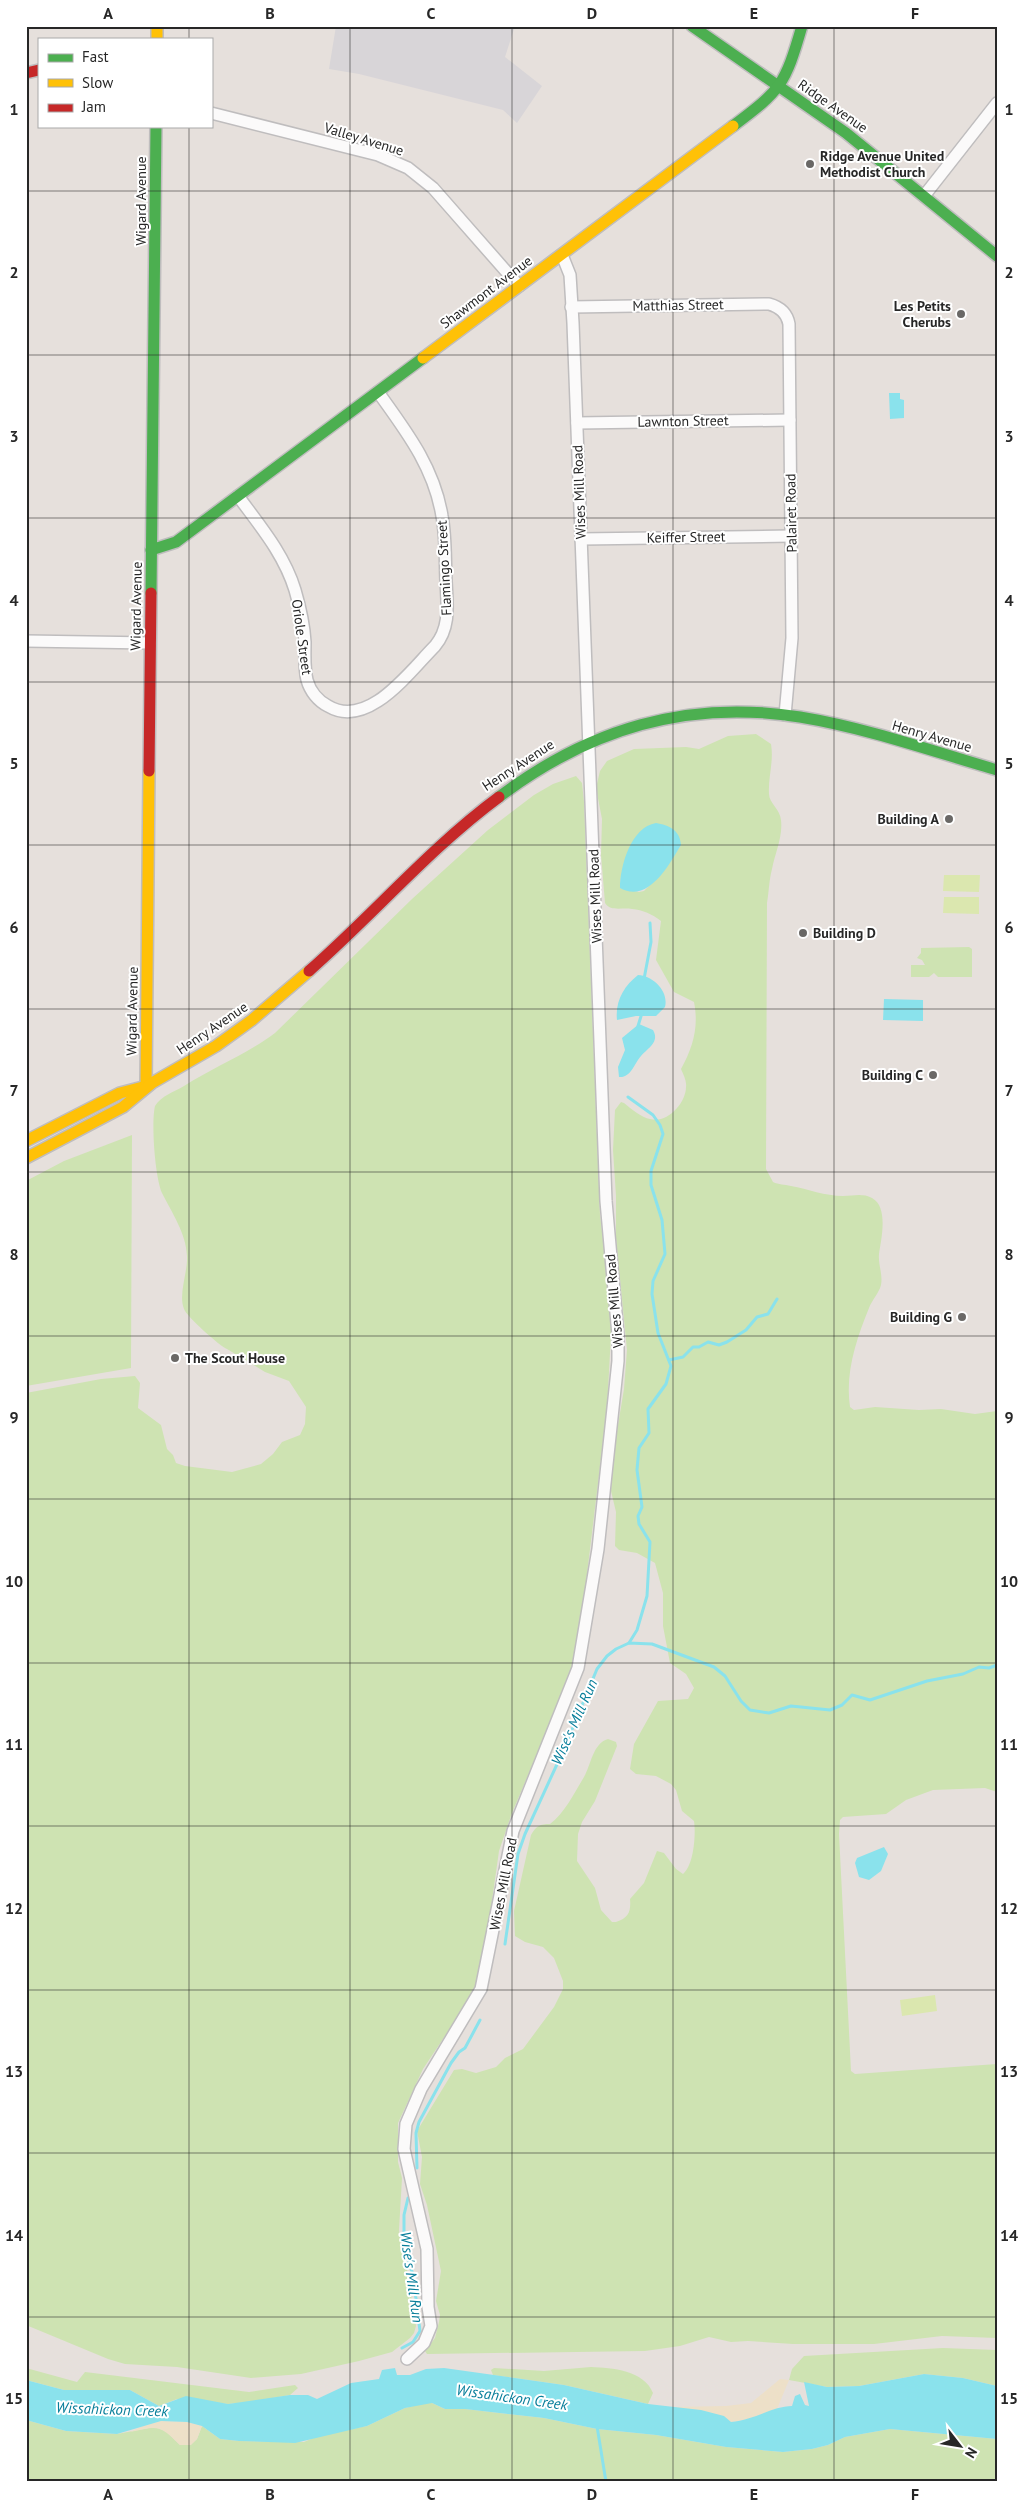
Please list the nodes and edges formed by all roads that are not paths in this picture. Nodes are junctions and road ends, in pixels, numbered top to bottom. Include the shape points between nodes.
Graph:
1 (692, 26) edge
2 (802, 26) edge
3 (781, 88) junction
4 (997, 103) edge
5 (212, 113) edge
6 (156, 128) edge
7 (924, 196) junction
8 (562, 255) junction
9 (997, 256) edge
10 (519, 286) junction
11 (571, 307) junction
12 (783, 311) joint
13 (378, 392) junction
14 (790, 420) junction
15 (577, 423) junction
16 (238, 496) junction
17 (791, 536) junction
18 (581, 538) junction
19 (151, 550) junction
20 (26, 641) edge
21 (150, 643) junction
22 (320, 701) joint
23 (785, 715) junction
24 (588, 741) junction
25 (997, 770) edge
26 (146, 1086) junction
27 (26, 1141) edge
28 (26, 1158) edge
29 (407, 2359) dead end

1 - 3 street, Ridge Avenue
2 - 3 street, Shawmont Avenue
3 - 7 street, Ridge Avenue via 852,137
3 - 8 street, Shawmont Avenue
4 - 7 street
5 - 10 street, Valley Avenue via 378,155 408,168 433,188
6 - 19 street, Wigard Avenue
7 - 9 street, Ridge Avenue
8 - 10 street, Shawmont Avenue
8 - 11 street, Wises Mill Road via 570,275
10 - 13 street, Shawmont Avenue
11 - 12 street, Matthias Street via 769,304
11 - 15 street, Wises Mill Road
12 - 14 street, Palairet Road via 789,324
13 - 16 street, Shawmont Avenue
13 - 22 street, Flamingo Street via 417,447 435,486 444,526 446,627 435,646 370,707 346,712
14 - 15 street, Lawnton Street
14 - 17 street, Palairet Road
15 - 18 street, Wises Mill Road
16 - 19 street, Shawmont Avenue via 176,542
16 - 22 street, Oriole Street via 272,543 289,574 302,622 306,679
17 - 18 street, Keiffer Street
17 - 23 street, Palairet Road via 792,638
18 - 24 street, Wises Mill Road
19 - 21 street, Wigard Avenue
20 - 21 street
21 - 26 street, Wigard Avenue
23 - 24 street, Henry Avenue via 730,711 695,714 630,727
23 - 25 street, Henry Avenue via 829,722
24 - 26 street, Henry Avenue via 536,768 497,795 271,1005 217,1046
24 - 29 street, Wises Mill Road via 606,1201 619,1347 600,1531 578,1668 513,1831 481,1989 421,2089 406,2124 404,2149 427,2249 431,2326 424,2343
26 - 27 street, Henry Avenue via 120,1093
26 - 28 street, Henry Avenue via 126,1105

